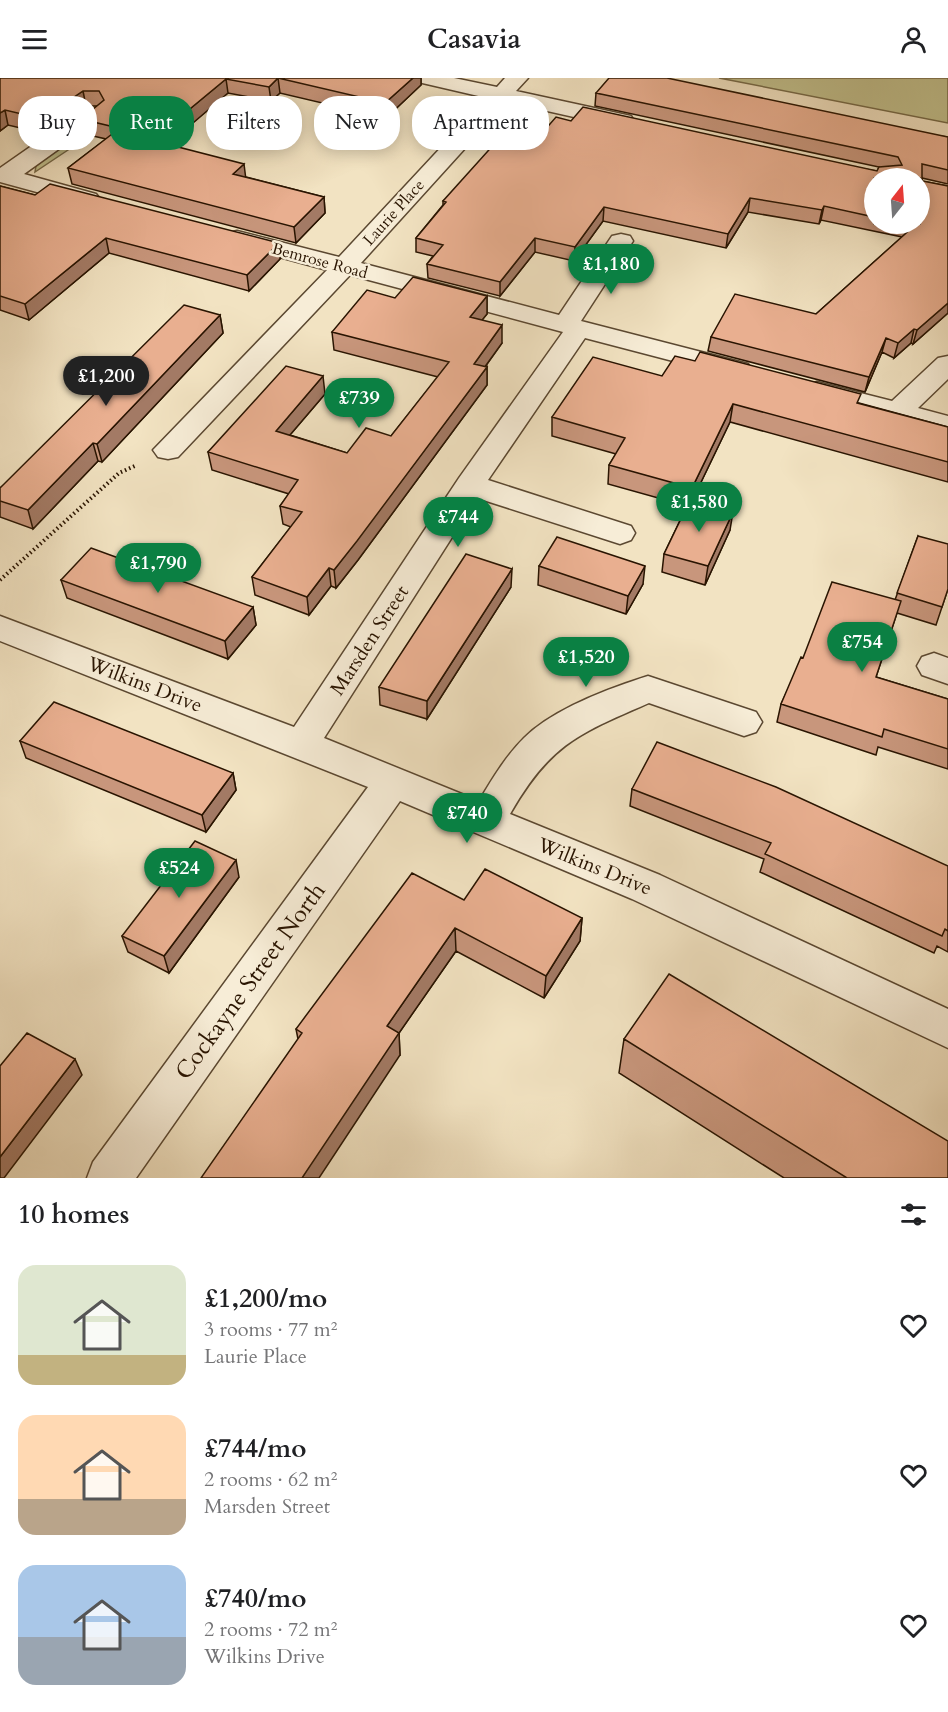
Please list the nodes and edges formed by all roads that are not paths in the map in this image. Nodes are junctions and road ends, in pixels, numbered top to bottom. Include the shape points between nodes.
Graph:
1 (425, 78) edge
2 (509, 86) edge
3 (641, 125) edge
4 (45, 150) edge
5 (3, 176) edge
6 (108, 204) edge
7 (209, 231) edge
8 (621, 241) dead end
9 (344, 267) junction
10 (572, 326) junction
11 (948, 364) edge
12 (760, 376) edge
13 (795, 385) edge
14 (897, 412) junction
15 (948, 425) edge
16 (168, 450) road end
17 (470, 485) junction
18 (620, 533) dead end
19 (3, 634) edge
20 (744, 722) dead end
21 (301, 744) junction
22 (392, 783) junction
23 (486, 822) junction
24 (948, 1029) edge
25 (109, 1178) edge

1 - 2 street
2 - 3 street
2 - 9 street, Laurie Place
4 - 5 street
5 - 6 street
7 - 9 street, Bemrose Road
8 - 10 street
9 - 10 street, Bemrose Road
9 - 16 street, Laurie Place
10 - 12 street, Bemrose Road
10 - 17 street, Marsden Street
11 - 14 street
13 - 14 street
14 - 15 street
17 - 18 street
17 - 21 street, Marsden Street
19 - 21 street, Wilkins Drive
20 - 23 street via 648,689 561,729 513,777
21 - 22 street, Wilkins Drive
22 - 23 street, Wilkins Drive
22 - 25 street, Cockayne Street North
23 - 24 street, Wilkins Drive via 646,886

